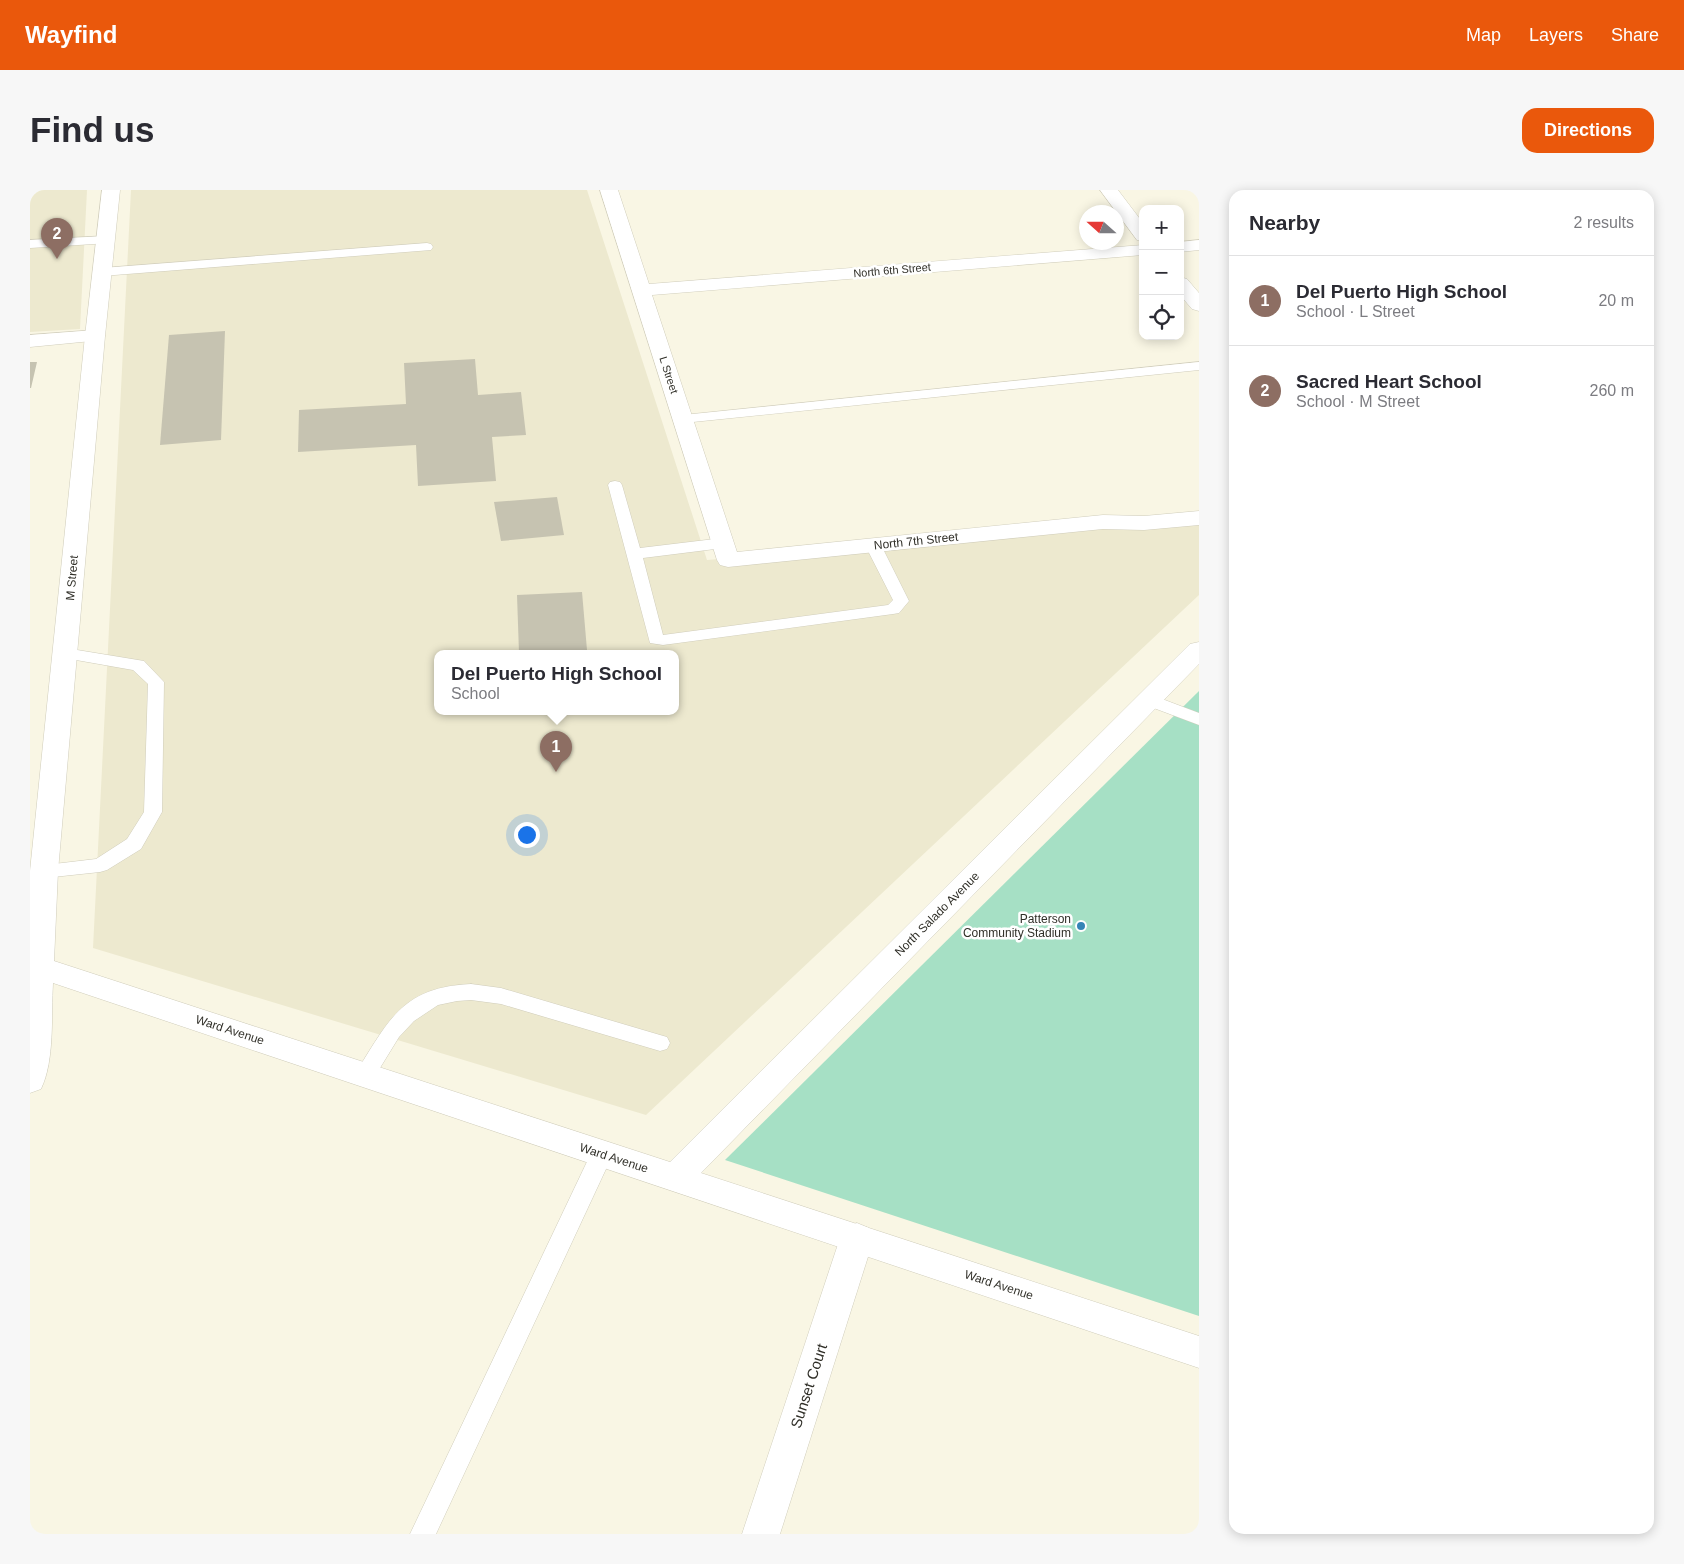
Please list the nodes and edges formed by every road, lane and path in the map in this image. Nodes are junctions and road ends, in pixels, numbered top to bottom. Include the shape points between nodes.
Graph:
1 (111, 190) edge
2 (609, 190) edge
3 (1109, 190) edge
4 (1139, 231) edge
5 (106, 240) junction
6 (30, 244) edge
7 (1199, 245) edge
8 (427, 247) dead end
9 (1184, 247) edge
10 (1139, 250) edge
11 (102, 272) junction
12 (1184, 288) edge
13 (641, 290) junction
14 (1199, 306) edge
15 (95, 336) junction
16 (30, 341) edge
17 (1199, 366) edge
18 (683, 418) junction
19 (616, 485) dead end
20 (1199, 502) edge
21 (1199, 518) edge
22 (1103, 522) junction
23 (873, 545) junction
24 (726, 551) junction
25 (634, 554) junction
26 (1199, 650) edge
27 (65, 653) junction
28 (1149, 700) junction
29 (1199, 719) edge
30 (44, 871) junction
31 (35, 966) edge
32 (660, 1043) dead end
33 (365, 1075) junction
34 (30, 1080) edge
35 (602, 1154) junction
36 (675, 1178) junction
37 (857, 1238) junction
38 (1199, 1352) edge
39 (423, 1534) edge
40 (761, 1534) edge

1 - 5 street, M Street
2 - 13 street, L Street
3 - 4 street
5 - 6 lane
5 - 11 street, M Street
7 - 9 street
8 - 11 lane
10 - 13 street, North 6th Street
11 - 15 street, M Street
12 - 14 street
13 - 18 street, L Street
15 - 16 street
15 - 27 street, M Street
17 - 18 lane
18 - 24 street, L Street
19 - 25 lane
20 - 22 street, North 7th Street via 1142,510
21 - 22 street, North 7th Street
22 - 23 street, North 7th Street
23 - 24 street, North 7th Street
23 - 25 lane via 901,601 893,609 662,640 653,635
24 - 25 lane
26 - 28 street, North Salado Avenue
27 - 30 street, M Street
27 - 30 lane via 138,665 156,682 153,812 134,844 100,865
28 - 29 lane
28 - 36 street, North Salado Avenue
30 - 31 street, M Street
31 - 33 street, Ward Avenue
31 - 34 street, M Street via 34,1061
32 - 33 lane via 482,991 452,992 433,998 396,1027
33 - 35 street, Ward Avenue
35 - 36 street, Ward Avenue
35 - 39 lane
36 - 37 street, Ward Avenue
37 - 38 street, Ward Avenue
37 - 40 street, Sunset Court

